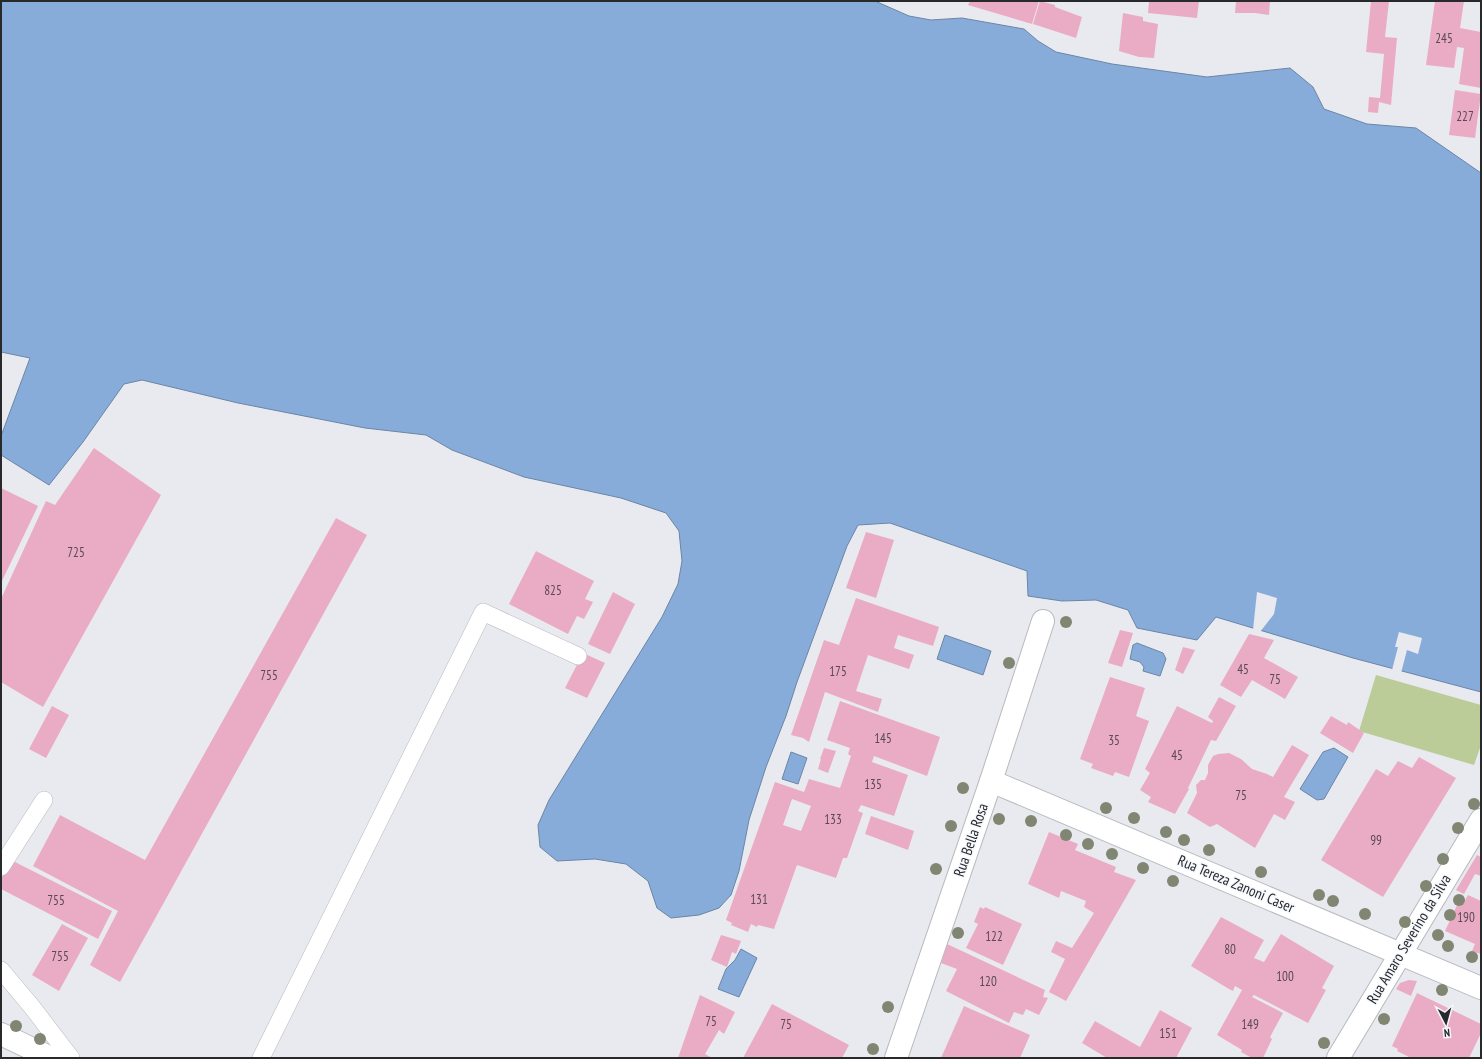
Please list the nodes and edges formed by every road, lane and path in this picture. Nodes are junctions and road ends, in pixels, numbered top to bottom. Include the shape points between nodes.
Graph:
1 (1043, 621) dead end
2 (578, 656) dead end
3 (991, 781) junction
4 (44, 800) dead end
5 (1481, 820) edge
6 (1, 866) edge
7 (1401, 954) junction
8 (1, 970) edge
9 (1481, 988) edge
10 (1, 1034) edge
11 (51, 1058) edge
12 (71, 1058) edge
13 (261, 1058) edge
14 (896, 1058) edge
15 (1338, 1058) edge

1 - 3 street, Rua Bella Rosa
2 - 13 lane via 483,612
3 - 7 street, Rua Tereza Zanoni Caser
3 - 14 street, Rua Bella Rosa
4 - 6 lane
5 - 7 street, Rua Amaro Severino da Silva
7 - 9 street, Rua Tereza Zanoni Caser
7 - 15 street, Rua Amaro Severino da Silva
8 - 12 lane
10 - 11 street

